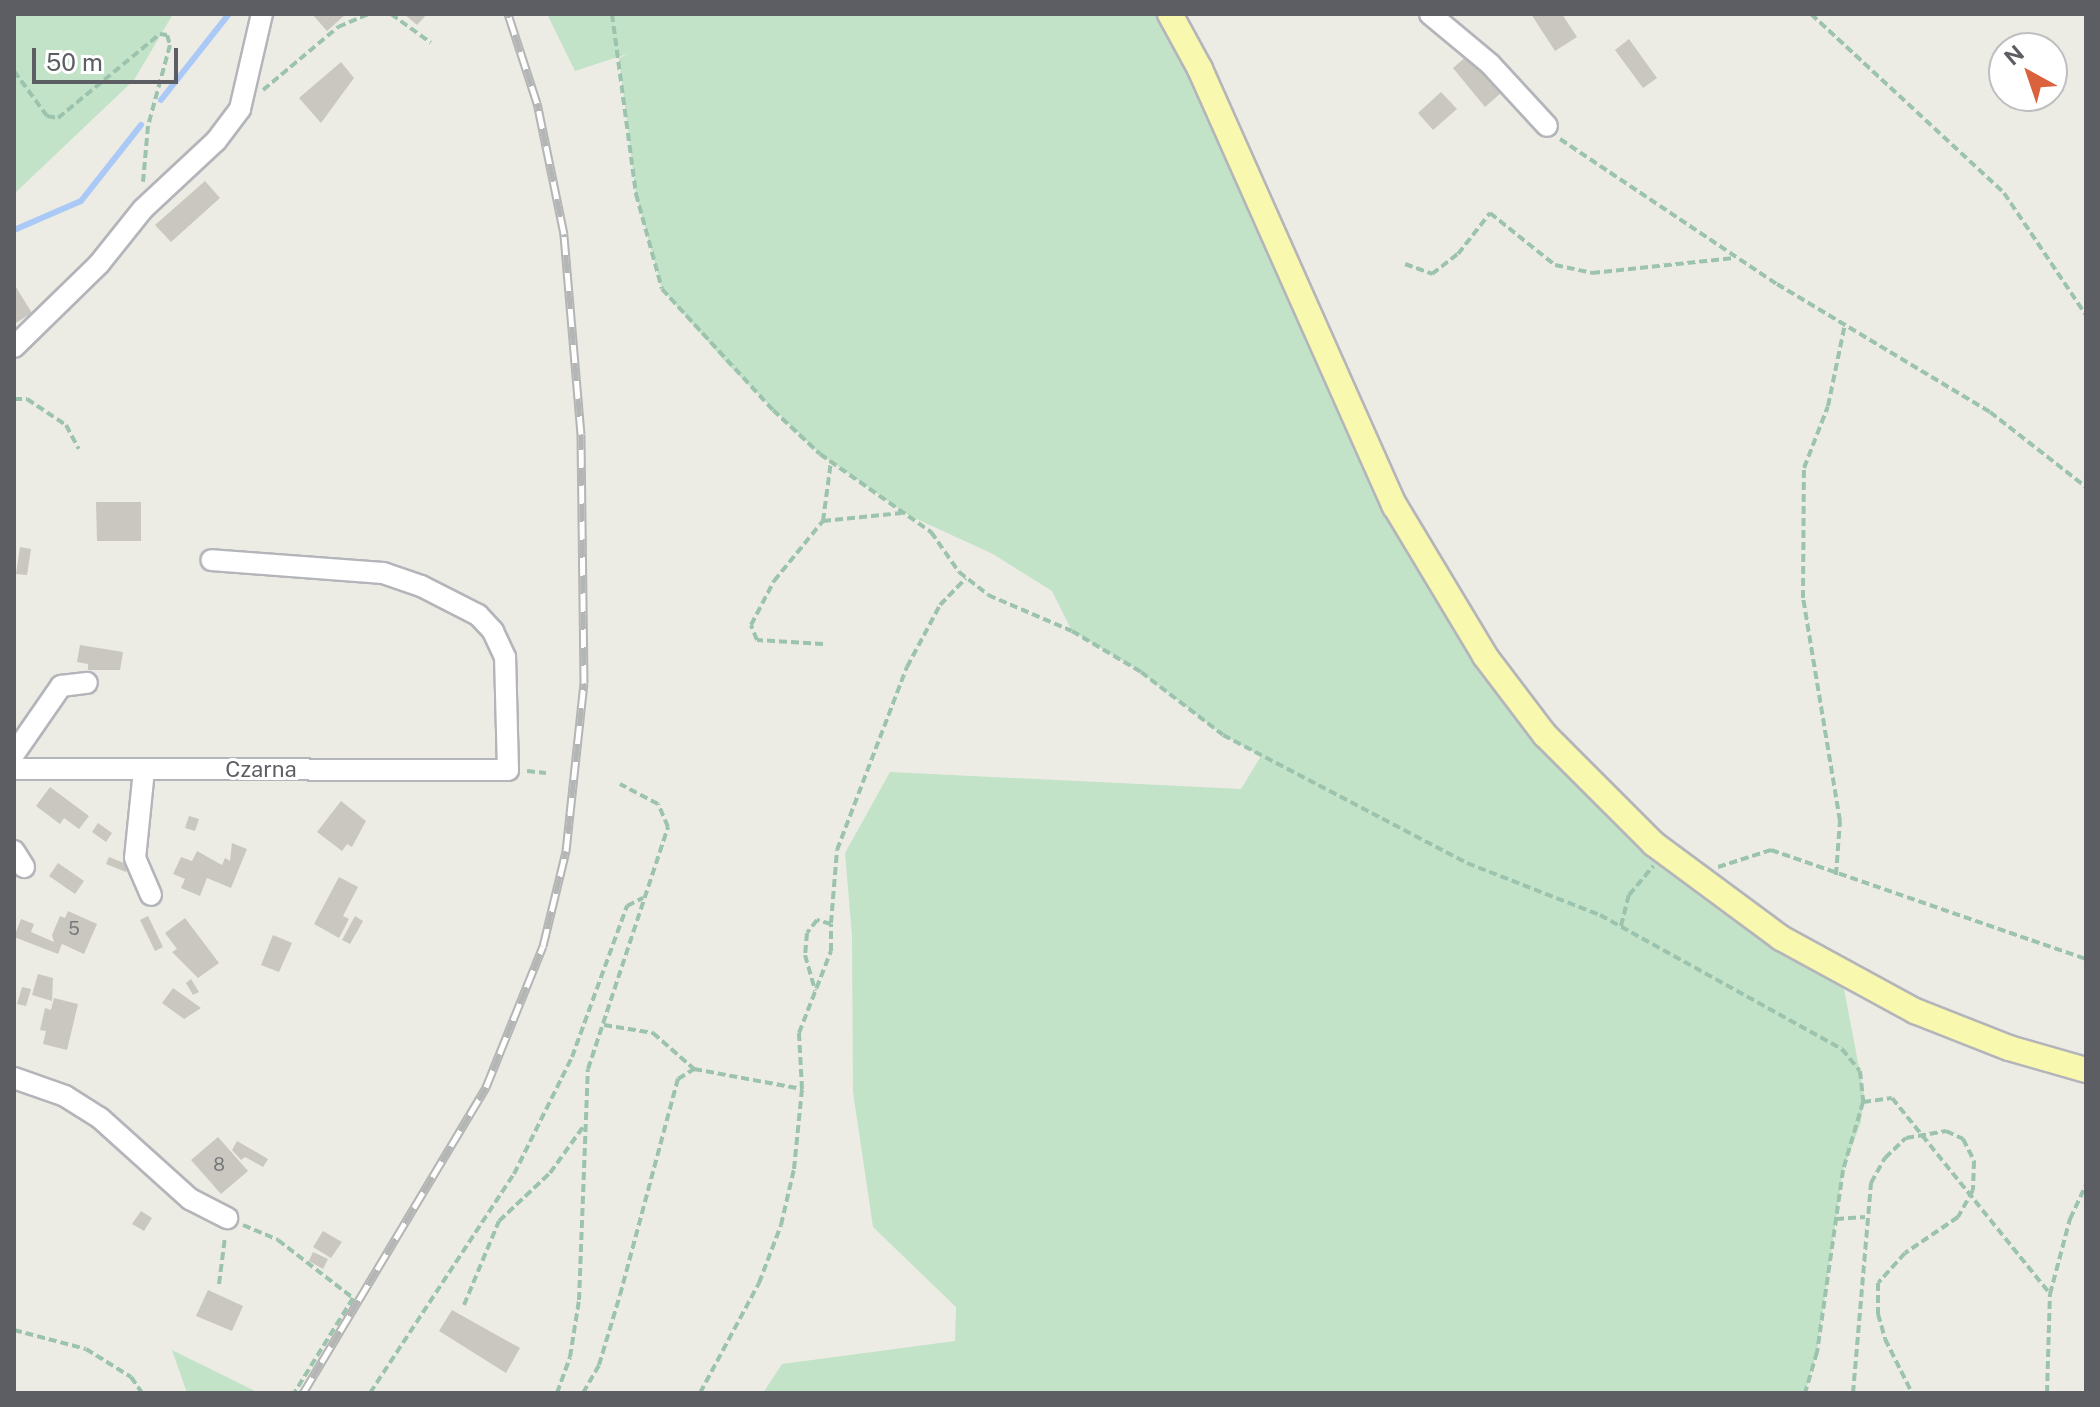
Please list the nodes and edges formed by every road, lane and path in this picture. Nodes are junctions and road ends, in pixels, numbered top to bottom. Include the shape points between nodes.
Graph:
1 (262, 14) edge
2 (369, 14) edge
3 (391, 14) edge
4 (612, 14) edge
5 (1170, 14) edge
6 (1430, 14) edge
7 (1811, 14) edge
8 (431, 43) dead end
9 (14, 71) edge
10 (240, 109) junction
11 (1547, 126) joint
12 (143, 209) junction
13 (1736, 257) junction
14 (1405, 264) dead end
15 (2086, 315) edge
16 (1845, 324) junction
17 (14, 347) edge
18 (14, 399) edge
19 (79, 449) dead end
20 (831, 461) junction
21 (2086, 487) edge
22 (904, 513) junction
23 (823, 521) junction
24 (211, 560) dead end
25 (966, 578) junction
26 (823, 644) dead end
27 (87, 683) dead end
28 (14, 754) edge
29 (14, 769) edge
30 (144, 770) junction
31 (620, 784) dead end
32 (1665, 854) junction
33 (1836, 875) junction
34 (1696, 879) junction
35 (151, 895) dead end
36 (645, 897) junction
37 (831, 924) junction
38 (1621, 926) junction
39 (2086, 959) edge
40 (815, 991) junction
41 (604, 1025) junction
42 (694, 1069) junction
43 (2086, 1070) edge
44 (14, 1078) edge
45 (802, 1089) junction
46 (1863, 1102) junction
47 (583, 1126) junction
48 (1918, 1132) junction
49 (2086, 1185) edge
50 (1969, 1196) junction
51 (1865, 1217) junction
52 (227, 1218) junction
53 (1836, 1219) junction
54 (219, 1284) dead end
55 (2050, 1294) junction
56 (464, 1305) dead end
57 (14, 1330) edge
58 (142, 1393) edge
59 (294, 1393) edge
60 (370, 1393) edge
61 (557, 1393) edge
62 (583, 1393) edge
63 (700, 1393) edge
64 (1805, 1393) edge
65 (1853, 1393) edge
66 (1912, 1393) edge
67 (2047, 1393) edge

1 - 10 street
2 - 10 path via 338,27
3 - 8 path
4 - 20 path via 636,194 662,289 728,365
5 - 32 main road via 1200,69 1357,429 1435,580 1545,735
6 - 11 street via 1490,64
7 - 15 path via 2004,193
9 - 12 path via 47,116 58,118 160,34 167,35 170,45 148,126
10 - 12 street via 216,141
11 - 13 path
12 - 17 street via 99,264
13 - 14 path via 1592,273 1555,265 1490,213 1458,254 1432,274
13 - 16 path
16 - 21 path via 1990,412
16 - 33 path via 1828,406 1804,468 1803,598 1840,821
18 - 19 path via 27,399 66,425
20 - 22 path
20 - 23 path
22 - 23 path
22 - 25 path via 940,542
23 - 26 path via 774,581 751,625 757,640
24 - 30 street, Czarna via 383,573 478,615 505,657 508,770
25 - 37 path via 940,605 907,667 837,850
25 - 38 path via 988,595 1046,618 1127,663 1223,735 1312,783 1467,863
27 - 28 street via 61,686
29 - 30 street, Czarna
30 - 35 street via 135,858
31 - 36 path via 647,796 666,814 668,827
32 - 34 main road
32 - 38 path via 1629,895
33 - 34 path via 1771,850
33 - 39 path via 1992,922
34 - 43 main road via 1781,938 1915,1011 2009,1048
36 - 41 path
36 - 60 path via 627,906 572,1057 514,1174
37 - 40 path via 831,951
37 - 40 path via 817,920 807,933 805,955
38 - 46 path via 1842,1049 1860,1071
40 - 45 path via 799,1033
41 - 42 path via 653,1033
41 - 47 path via 588,1069
42 - 45 path
42 - 62 path via 678,1079 668,1104 620,1295 599,1365
44 - 52 street via 65,1096 100,1118 190,1199
45 - 63 path via 794,1169 781,1225 759,1283
46 - 48 path via 1892,1098
46 - 53 path via 1843,1170
47 - 56 path via 550,1173 499,1221
47 - 61 path via 579,1300 570,1357
48 - 50 path
48 - 50 path via 1946,1131 1963,1139 1974,1161
48 - 51 path via 1885,1158 1871,1183
49 - 55 path via 2070,1219
50 - 55 path
50 - 66 path via 1958,1217 1905,1253 1878,1283 1885,1339
51 - 53 path
51 - 65 path
52 - 54 path
52 - 59 path via 278,1240 353,1298
53 - 64 path via 1817,1352
55 - 67 path
57 - 58 path via 86,1349 131,1377

